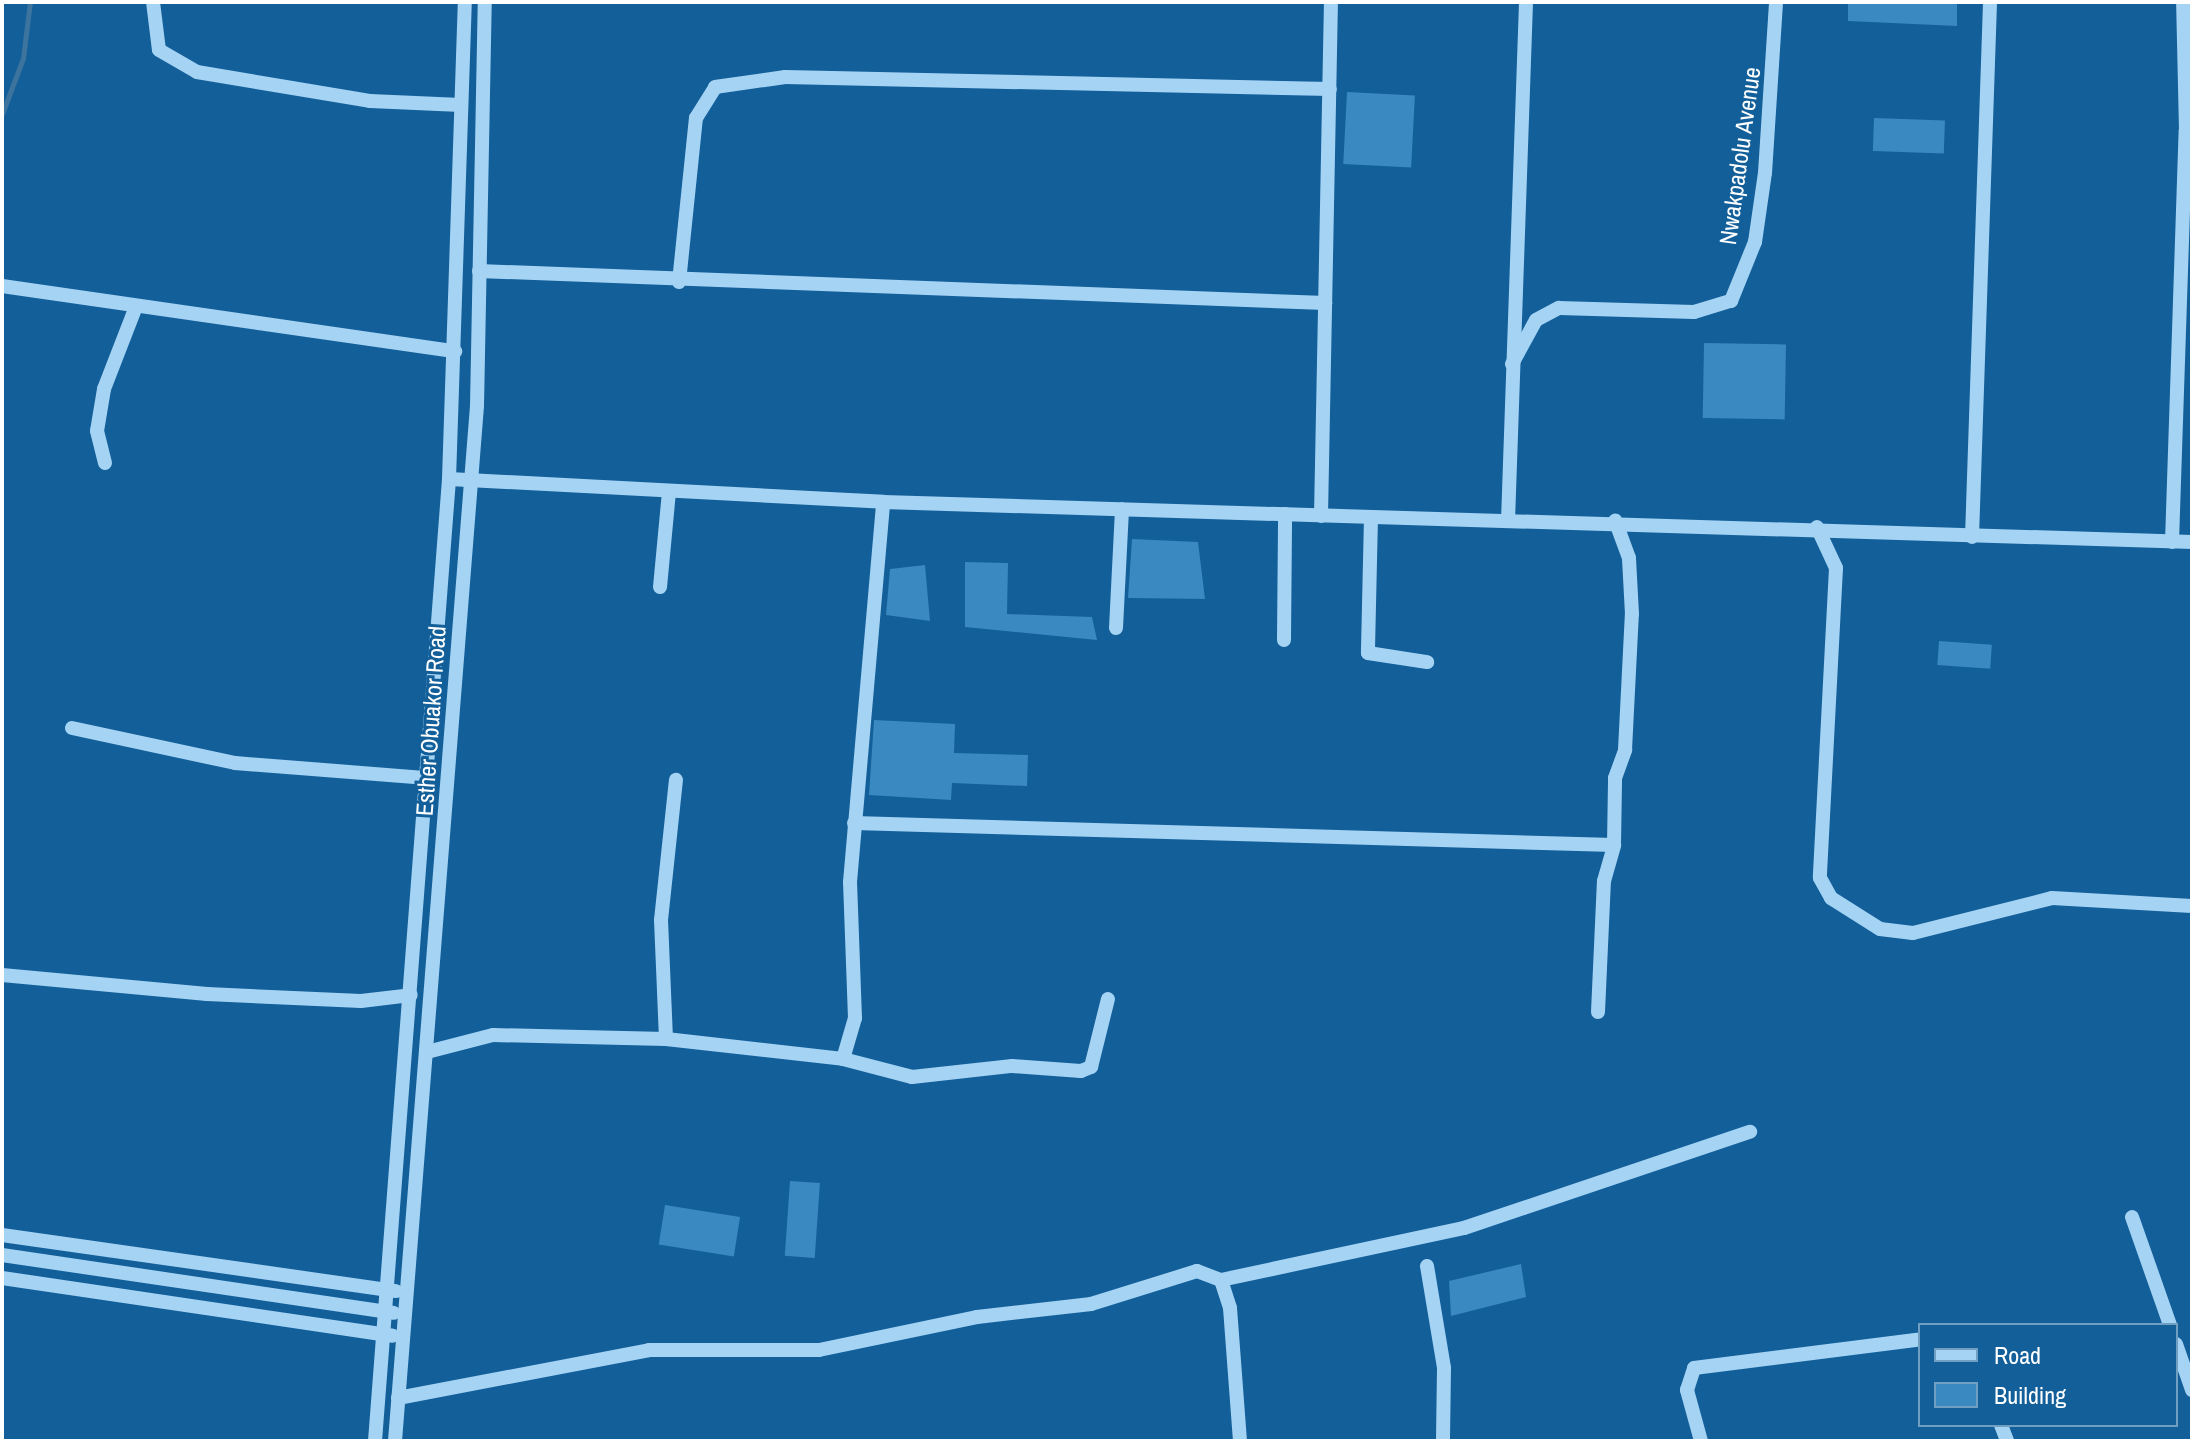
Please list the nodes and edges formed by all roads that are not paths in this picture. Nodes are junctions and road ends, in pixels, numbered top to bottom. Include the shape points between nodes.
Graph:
1 (153, 2) edge
2 (465, 2) edge
3 (485, 2) edge
4 (1331, 2) edge
5 (1526, 2) edge
6 (1776, 2) edge
7 (1990, 2) edge
8 (2183, 2) edge
9 (1330, 89) junction
10 (461, 105) junction
11 (479, 271) junction
12 (679, 282) junction
13 (2, 286) edge
14 (1325, 303) junction
15 (135, 309) junction
16 (455, 351) junction
17 (1512, 364) junction
18 (105, 463) dead end
19 (449, 479) junction
20 (471, 481) junction
21 (669, 492) junction
22 (883, 502) junction
23 (1122, 509) junction
24 (1285, 514) junction
25 (1321, 516) junction
26 (1371, 517) junction
27 (1615, 520) junction
28 (1508, 521) junction
29 (1817, 527) junction
30 (1972, 537) junction
31 (2172, 542) junction
32 (2192, 542) edge
33 (660, 587) dead end
34 (1116, 628) dead end
35 (1284, 640) dead end
36 (1427, 662) dead end
37 (72, 728) dead end
38 (427, 778) junction
39 (676, 780) dead end
40 (854, 823) junction
41 (1614, 845) junction
42 (2192, 906) edge
43 (2, 975) edge
44 (411, 995) junction
45 (1108, 999) dead end
46 (1598, 1012) dead end
47 (666, 1039) junction
48 (427, 1052) junction
49 (843, 1059) junction
50 (1750, 1132) dead end
51 (2132, 1217) dead end
52 (2, 1235) edge
53 (2, 1255) edge
54 (1427, 1266) dead end
55 (2, 1278) edge
56 (1221, 1280) junction
57 (389, 1290) junction
58 (408, 1292) junction
59 (387, 1312) junction
60 (406, 1314) junction
61 (2169, 1323) edge
62 (384, 1335) junction
63 (405, 1337) junction
64 (1917, 1340) dead end
65 (2178, 1350) edge
66 (2192, 1390) edge
67 (398, 1398) junction
68 (375, 1441) edge
69 (395, 1441) edge
70 (1240, 1441) edge
71 (1443, 1441) edge
72 (1701, 1441) edge

1 - 10 street via 159,50 197,72 370,101
2 - 10 street, Esther Obuakor Road
3 - 11 street, Esther Obuakor Road
4 - 9 street
5 - 17 street
6 - 17 street, Nwakpadolu Avenue via 1755,242 1731,301 1694,312 1559,308 1536,320
7 - 30 street
8 - 31 street via 2186,130
9 - 12 street via 785,77 715,87 696,118
9 - 14 street
10 - 16 street, Esther Obuakor Road
11 - 12 street
11 - 20 street, Esther Obuakor Road
12 - 14 street
13 - 15 street
14 - 25 street
15 - 16 street
15 - 18 street via 101,402 97,431
16 - 19 street, Esther Obuakor Road
17 - 28 street
19 - 20 street
19 - 38 street, Esther Obuakor Road
20 - 21 street
20 - 48 street, Esther Obuakor Road
21 - 22 street
21 - 33 street
22 - 23 street
22 - 40 street
23 - 24 street
23 - 34 street
24 - 25 street
24 - 35 street
25 - 26 street
26 - 28 street
26 - 36 street via 1368,653
27 - 28 street
27 - 29 street
27 - 41 street via 1629,558 1632,614
29 - 30 street
29 - 42 street via 1836,568 1820,878 1831,898 1867,924 1913,933 2052,898
30 - 31 street
31 - 32 street
37 - 38 street via 235,763
38 - 44 street, Esther Obuakor Road
39 - 47 street via 661,920
40 - 41 street
40 - 49 street via 855,1018
41 - 46 street via 1604,881
43 - 44 street via 207,994 361,1001
44 - 57 street, Esther Obuakor Road
45 - 49 street via 1091,1067 1081,1071 1012,1066 912,1077
47 - 48 street via 493,1035
47 - 49 street
48 - 58 street, Esther Obuakor Road
50 - 56 street via 1464,1228
51 - 61 street
52 - 57 street
53 - 59 street
54 - 71 street via 1444,1368
55 - 62 street
56 - 67 street via 1197,1271 1091,1304 977,1317 819,1350 649,1350
56 - 70 street via 1230,1308
57 - 58 street
57 - 59 street, Esther Obuakor Road
58 - 60 street, Esther Obuakor Road
59 - 60 street
59 - 62 street, Esther Obuakor Road
60 - 63 street, Esther Obuakor Road
62 - 63 street
62 - 68 street, Esther Obuakor Road
63 - 67 street, Esther Obuakor Road
64 - 72 street via 1694,1368 1687,1390
65 - 66 street
67 - 69 street, Esther Obuakor Road

